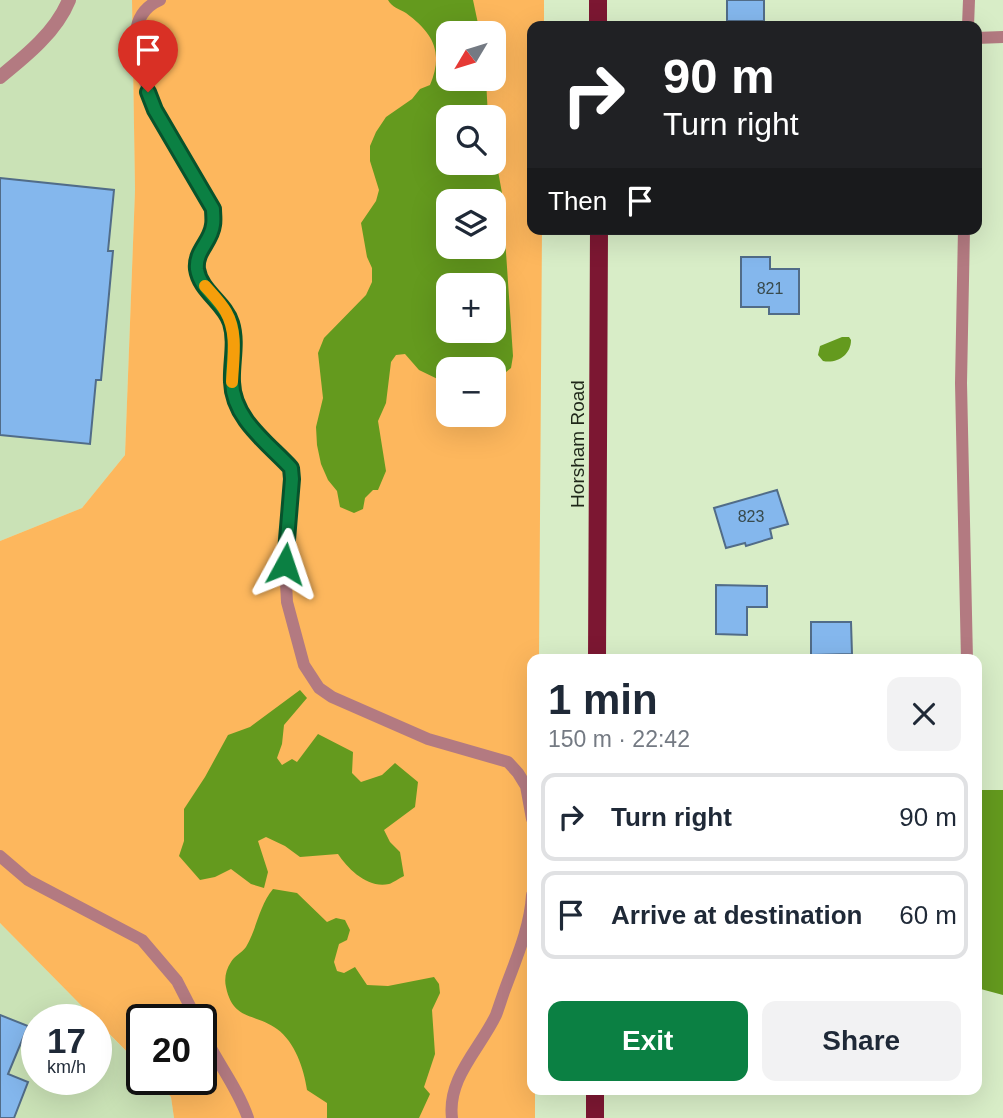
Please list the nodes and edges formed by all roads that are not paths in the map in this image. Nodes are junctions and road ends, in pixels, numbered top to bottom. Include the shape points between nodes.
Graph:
1 (69, 0) edge
2 (160, 0) edge
3 (598, 0) edge
4 (969, 0) edge
5 (598, 21) edge
6 (968, 21) edge
7 (1003, 37) edge
8 (982, 38) edge
9 (0, 77) edge
10 (598, 235) edge
11 (964, 235) edge
12 (597, 654) edge
13 (967, 654) edge
14 (527, 791) edge
15 (0, 856) edge
16 (527, 916) edge
17 (189, 1004) edge
18 (217, 1060) edge
19 (595, 1095) edge
20 (248, 1118) edge
21 (452, 1118) edge
22 (595, 1118) edge

1 - 9 street via 62,17
2 - 14 lane via 142,15 136,55 155,110 213,209 213,227 197,256 197,272 232,325 234,401 246,421 291,468 285,583 304,665 319,688 332,697 446,745 508,762
3 - 5 main road
4 - 6 lane
7 - 8 lane
10 - 12 main road, Horsham Road
11 - 13 lane via 961,383
15 - 17 lane via 27,880 142,940 177,981
16 - 21 lane via 496,1014 456,1084
18 - 20 lane
19 - 22 main road

